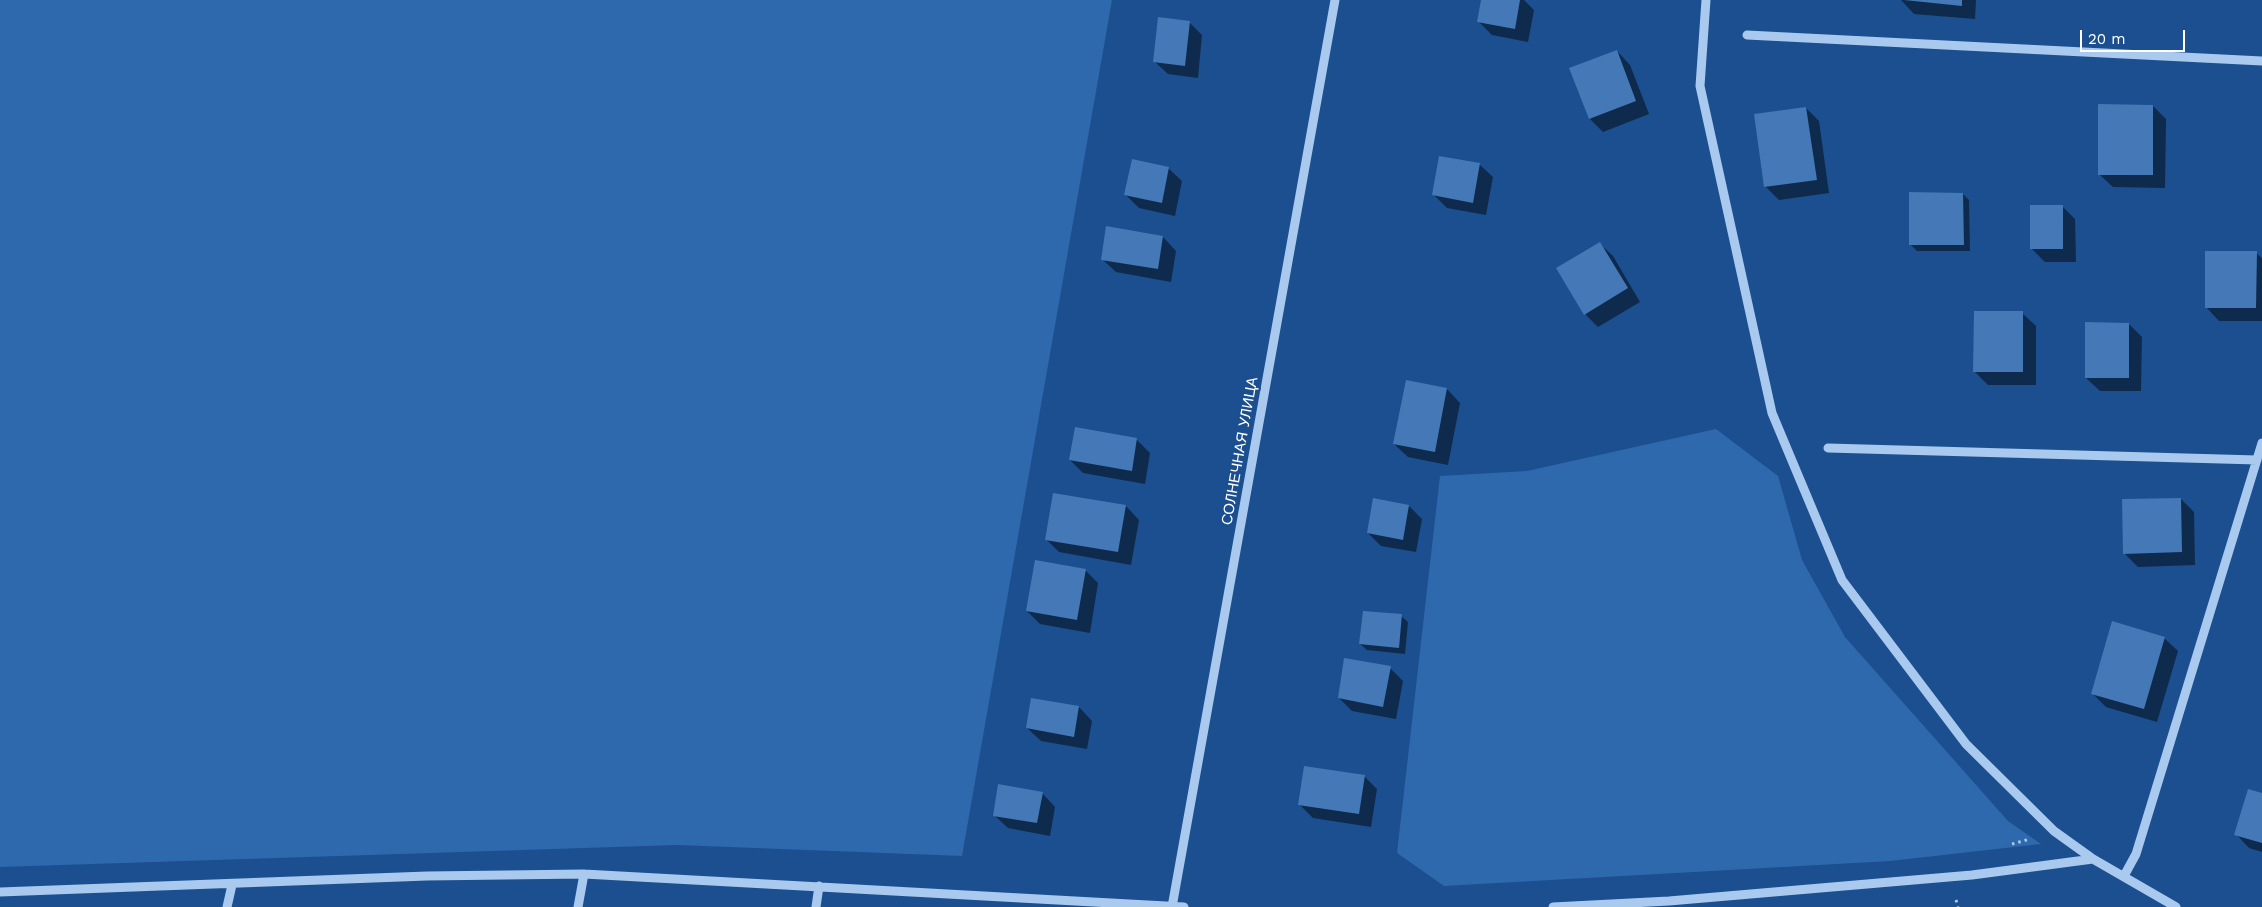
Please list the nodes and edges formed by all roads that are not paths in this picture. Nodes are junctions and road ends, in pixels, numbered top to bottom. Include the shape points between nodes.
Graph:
1 (1335, 0) edge
2 (1706, 0) edge
3 (1747, 35) dead end
4 (2262, 61) edge
5 (2262, 443) edge
6 (1828, 448) dead end
7 (2257, 460) junction
8 (2093, 859) junction
9 (584, 874) junction
10 (2124, 876) junction
11 (232, 885) junction
12 (819, 886) junction
13 (0, 892) edge
14 (227, 907) edge
15 (578, 907) edge
16 (816, 907) edge
17 (1172, 907) edge
18 (1184, 907) edge
19 (1553, 907) edge
20 (2176, 907) edge

1 - 17 street, СОЛНЕЧНАЯ УЛИЦА
2 - 8 street via 1700,86 1770,404 1842,580 1966,744 2054,831
3 - 4 street
5 - 7 street
6 - 7 street
7 - 10 street via 2136,854
8 - 10 street
8 - 19 street via 1958,877 1669,901
9 - 11 street via 427,876
9 - 12 street
9 - 15 street
10 - 20 street
11 - 13 street
11 - 14 street
12 - 16 street
12 - 17 street
17 - 18 street

